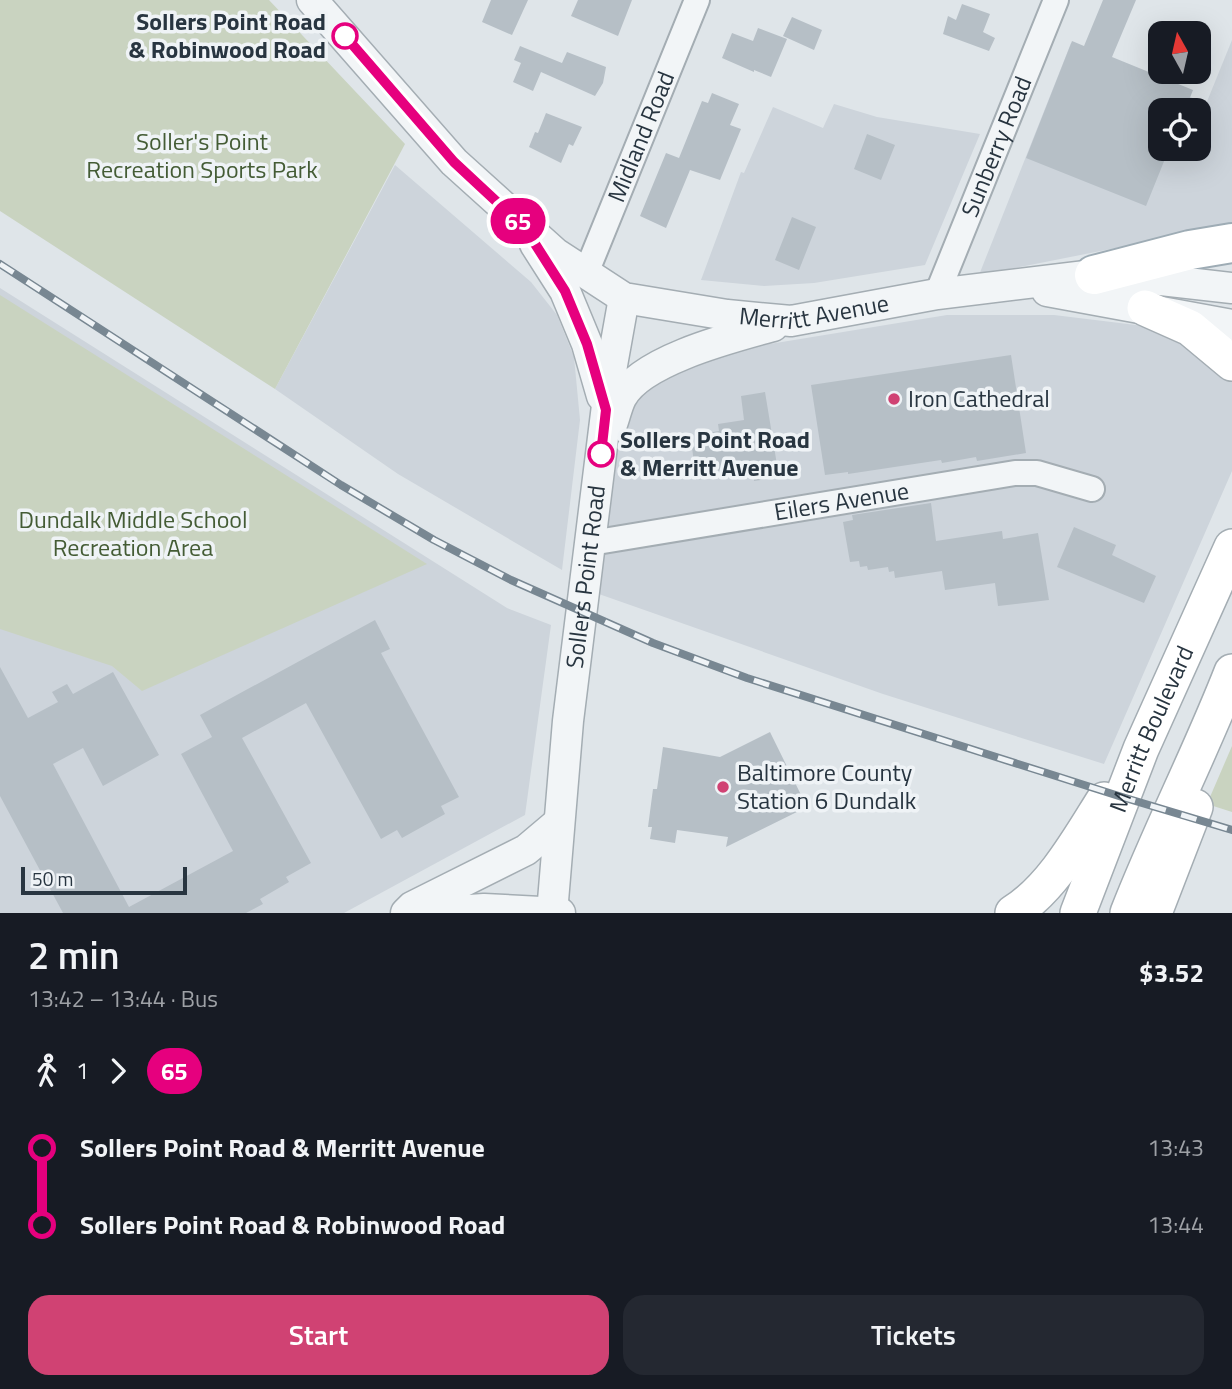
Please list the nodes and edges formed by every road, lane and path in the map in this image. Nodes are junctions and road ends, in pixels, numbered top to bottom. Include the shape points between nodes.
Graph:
1 (696, 0) edge
2 (1056, 0) edge
3 (325, 5) edge
4 (525, 228) junction
5 (1232, 243) edge
6 (586, 273) junction
7 (1094, 275) junction
8 (1005, 286) junction
9 (1232, 288) edge
10 (937, 294) junction
11 (624, 298) junction
12 (1145, 308) junction
13 (791, 320) junction
14 (1232, 325) edge
15 (1232, 363) edge
16 (606, 410) junction
17 (601, 454) junction
18 (1092, 489) dead end
19 (591, 544) junction
20 (1232, 547) edge
21 (1184, 653) junction
22 (1232, 673) edge
23 (1216, 715) junction
24 (1141, 749) junction
25 (558, 823) junction
26 (406, 913) edge
27 (428, 913) edge
28 (555, 913) edge
29 (1013, 913) edge
30 (1078, 913) edge
31 (1099, 913) edge
32 (1128, 913) edge
33 (1154, 913) edge

1 - 6 street, Midland Road
2 - 10 street, Sunberry Road
3 - 4 street via 454,162
4 - 6 street
4 - 16 street via 565,291 587,344
5 - 7 main road
6 - 11 street
7 - 8 street, Merritt Avenue
7 - 9 street, Merritt Avenue
8 - 10 street, Merritt Avenue
8 - 12 street, Merritt Avenue
10 - 13 street, Merritt Avenue
11 - 13 street, Merritt Avenue
11 - 16 street, Sollers Point Road
12 - 14 street, Merritt Avenue
12 - 15 main road via 1190,328
13 - 17 street via 682,354 645,374 622,396
16 - 17 street, Sollers Point Road
17 - 19 street, Sollers Point Road
18 - 19 street, Eilers Avenue via 1037,473 1015,473
19 - 25 street, Sollers Point Road
20 - 21 main road, Merritt Boulevard
21 - 24 main road, Merritt Boulevard
21 - 31 main road via 1161,761
22 - 23 main road, Merritt Boulevard
23 - 32 main road, Merritt Boulevard
23 - 33 main road via 1193,818
24 - 29 main road via 1049,880
24 - 30 main road, Merritt Boulevard
25 - 26 street via 526,850
25 - 28 street, Sollers Point Road
27 - 28 street via 484,909

